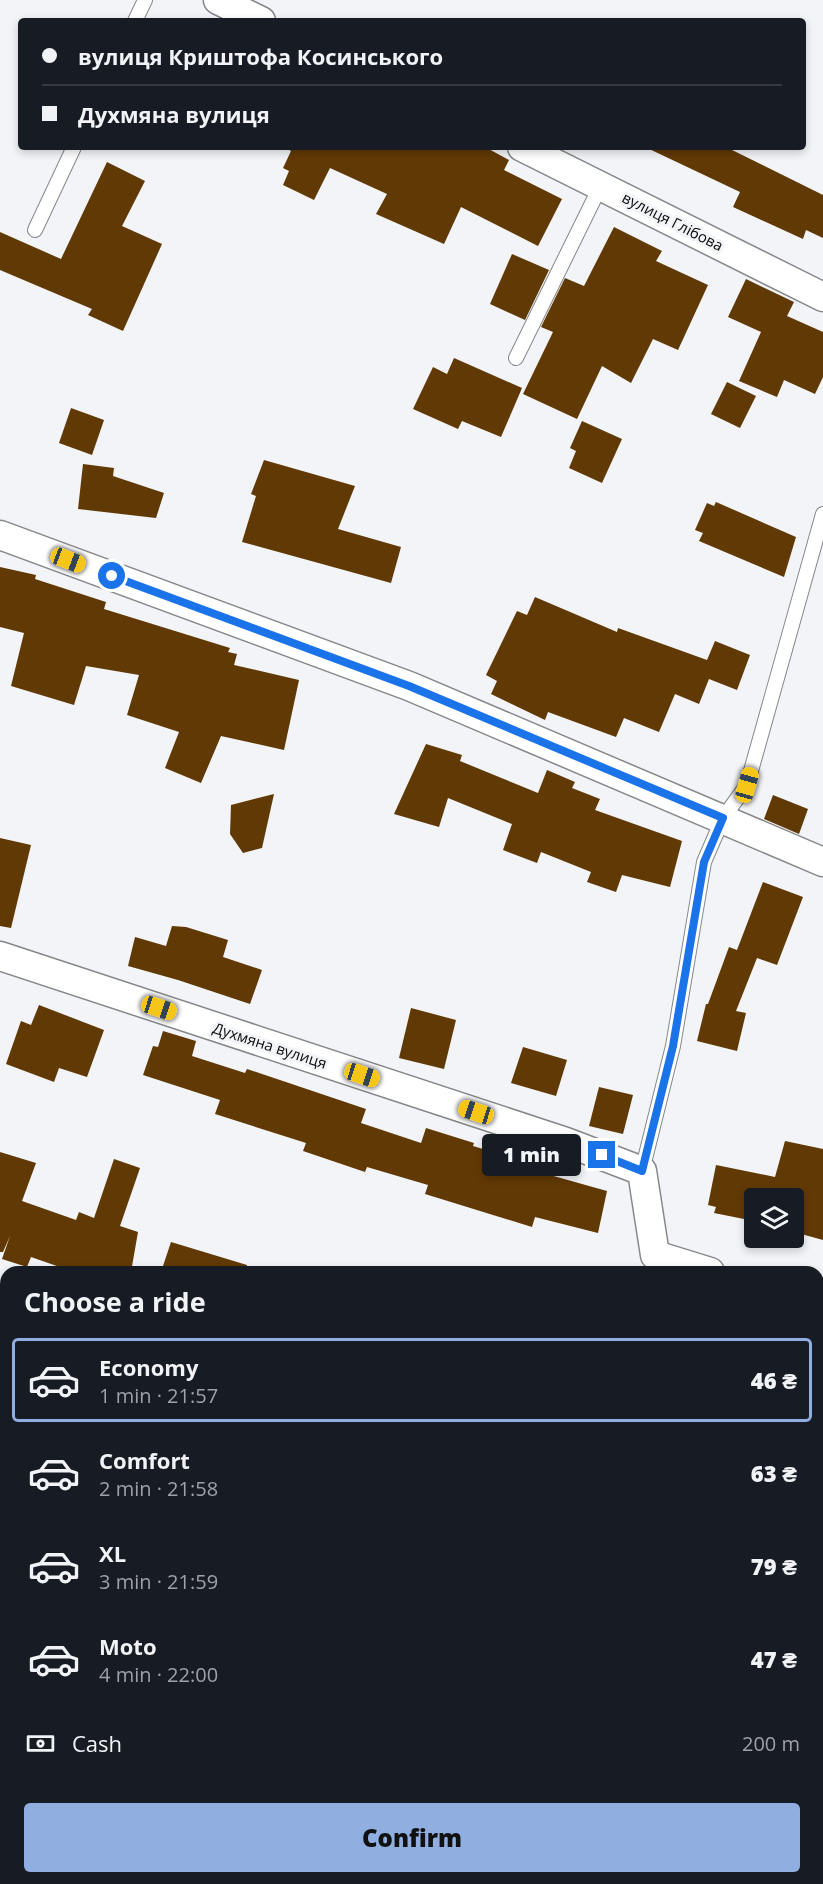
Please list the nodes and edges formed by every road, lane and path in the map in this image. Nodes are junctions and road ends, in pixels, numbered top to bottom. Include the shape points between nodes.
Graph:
1 (145, 0) edge
2 (218, 0) edge
3 (136, 18) edge
4 (255, 18) edge
5 (73, 150) edge
6 (528, 150) edge
7 (601, 185) junction
8 (35, 230) dead end
9 (823, 297) edge
10 (516, 358) dead end
11 (823, 514) edge
12 (0, 535) edge
13 (723, 818) junction
14 (823, 862) edge
15 (0, 956) edge
16 (642, 1171) junction
17 (653, 1264) edge
18 (124, 1884) edge
19 (160, 1884) edge

1 - 3 lane
2 - 4 street
5 - 8 lane
6 - 7 street, вулиця Глібова
7 - 9 street, вулиця Глібова
7 - 10 lane
11 - 13 lane via 747,785
12 - 13 street via 409,686
13 - 14 street
13 - 16 lane via 704,862 673,1046
15 - 16 street, Духмяна вулиця via 566,1142
16 - 17 street
18 - 19 path

